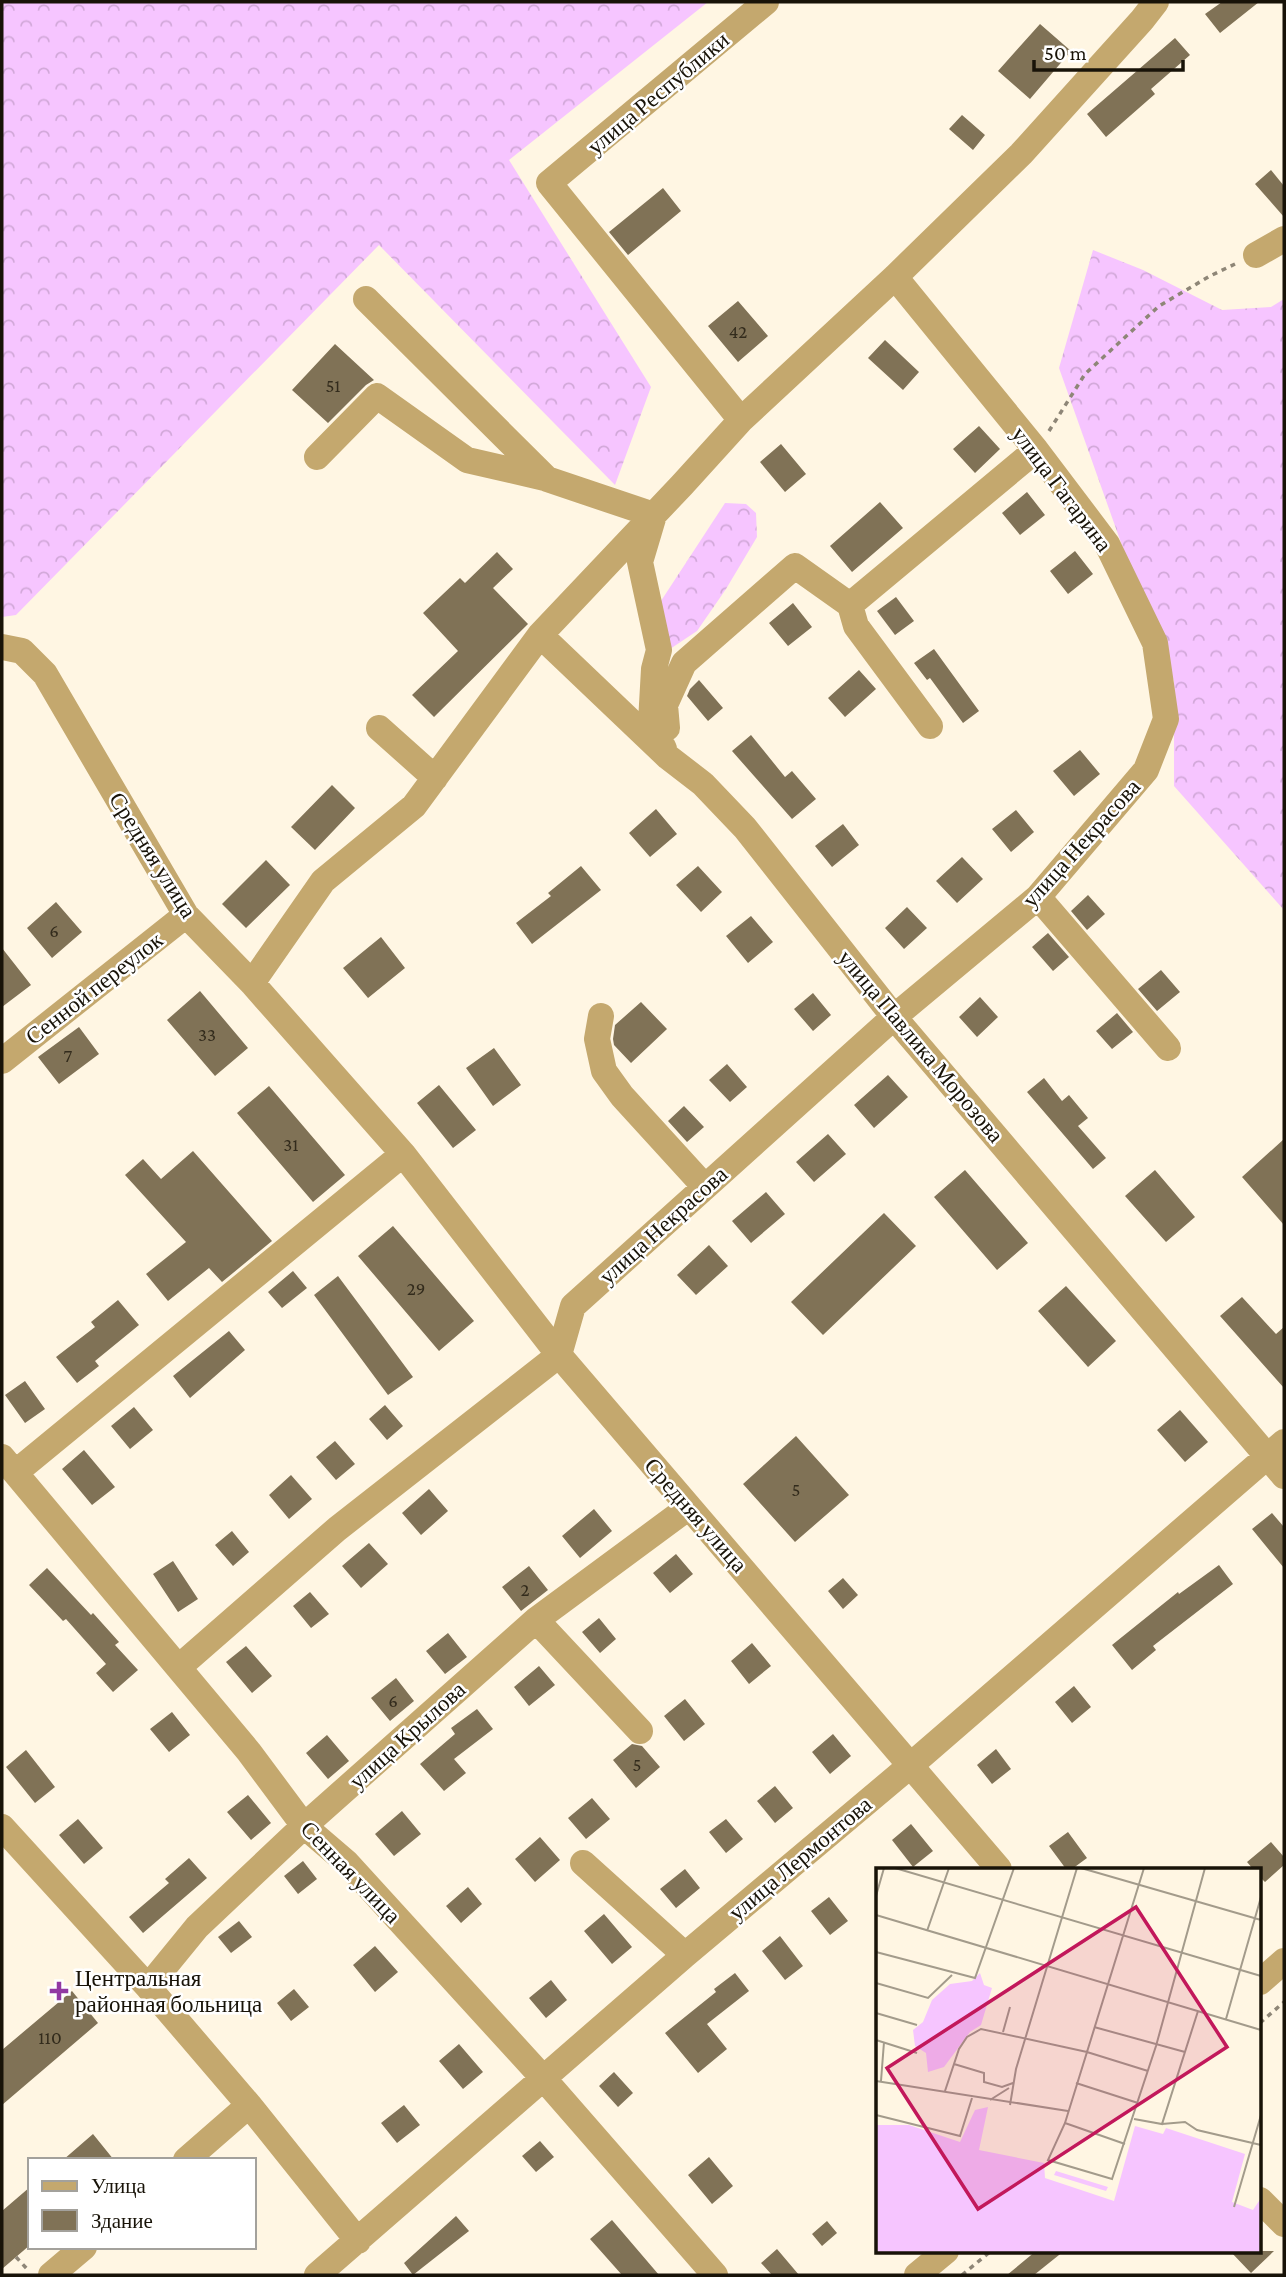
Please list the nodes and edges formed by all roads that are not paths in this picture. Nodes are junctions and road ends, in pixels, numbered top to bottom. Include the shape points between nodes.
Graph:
1 (766, 2) edge
2 (1156, 2) edge
3 (1284, 239) edge
4 (1256, 255) road end
5 (895, 277) junction
6 (366, 299) dead end
7 (741, 420) junction
8 (1036, 450) junction
9 (317, 457) dead end
10 (547, 479) junction
11 (654, 515) junction
12 (850, 606) junction
13 (540, 635) junction
14 (2, 647) edge
15 (930, 726) dead end
16 (379, 727) dead end
17 (668, 757) junction
18 (1146, 770) joint
19 (435, 778) junction
20 (1038, 897) junction
21 (186, 915) junction
22 (252, 983) junction
23 (601, 1016) dead end
24 (894, 1017) junction
25 (1168, 1048) dead end
26 (2, 1061) edge
27 (403, 1154) junction
28 (705, 1187) junction
29 (559, 1355) junction
30 (1276, 1449) edge
31 (9, 1465) edge
32 (1284, 1476) edge
33 (689, 1507) junction
34 (536, 1620) junction
35 (179, 1667) junction
36 (640, 1731) dead end
37 (911, 1765) junction
38 (304, 1826) junction
39 (2, 1827) edge
40 (583, 1863) dead end
41 (998, 1868) edge
42 (685, 1955) junction
43 (1284, 1961) edge
44 (1262, 1980) edge
45 (148, 1987) junction
46 (544, 2079) junction
47 (249, 2105) junction
48 (188, 2158) edge
49 (1262, 2202) edge
50 (1284, 2224) edge
51 (358, 2241) junction
52 (82, 2249) edge
53 (945, 2252) edge
54 (51, 2275) edge
55 (317, 2275) edge
56 (715, 2275) edge
57 (918, 2275) edge

1 - 7 street, улица Республики via 549,183
2 - 5 street via 1021,154
3 - 4 street
5 - 7 street
5 - 8 street, улица Гагарина
6 - 10 street
7 - 11 street
8 - 12 street
8 - 18 street, улица Гагарина via 1107,544 1154,643 1166,719
9 - 10 street via 377,396 467,460
10 - 11 street
11 - 13 street
11 - 17 street via 640,562 659,650 651,722
12 - 15 street via 856,626
12 - 17 street via 795,566 684,663 666,705
13 - 17 street, улица Павлика Морозова
13 - 19 street
14 - 21 street, Средняя улица via 22,651 45,674
16 - 19 street
17 - 24 street, улица Павлика Морозова via 703,784 745,828
18 - 20 street, улица Некрасова
19 - 22 street via 414,806 323,881
20 - 24 street, улица Некрасова
20 - 25 street
21 - 22 street, Средняя улица
21 - 26 street, Сенной переулок
22 - 27 street, Средняя улица
23 - 28 street via 597,1039 604,1071
24 - 28 street, улица Некрасова
24 - 30 street, улица Павлика Морозова
27 - 29 street, Средняя улица
27 - 31 street
28 - 29 street, улица Некрасова via 573,1306
29 - 33 street, Средняя улица
29 - 35 street via 337,1529
30 - 32 street, улица Павлика Морозова
30 - 37 street, улица Лермонтова
31 - 35 street, Сенная улица
33 - 34 street, улица Крылова
33 - 37 street, Средняя улица
34 - 36 street
34 - 38 street, улица Крылова
35 - 38 street, Сенная улица
37 - 41 street, Средняя улица
37 - 42 street, улица Лермонтова
38 - 45 street, улица Крылова via 197,1927
38 - 46 street, Сенная улица via 346,1862
39 - 45 street
40 - 42 street
42 - 46 street, улица Лермонтова
43 - 44 street
45 - 47 street
46 - 51 street, улица Лермонтова
46 - 56 street, Сенная улица
47 - 48 street
47 - 51 street
49 - 50 street
51 - 55 street, улица Лермонтова
52 - 54 street
53 - 57 street

